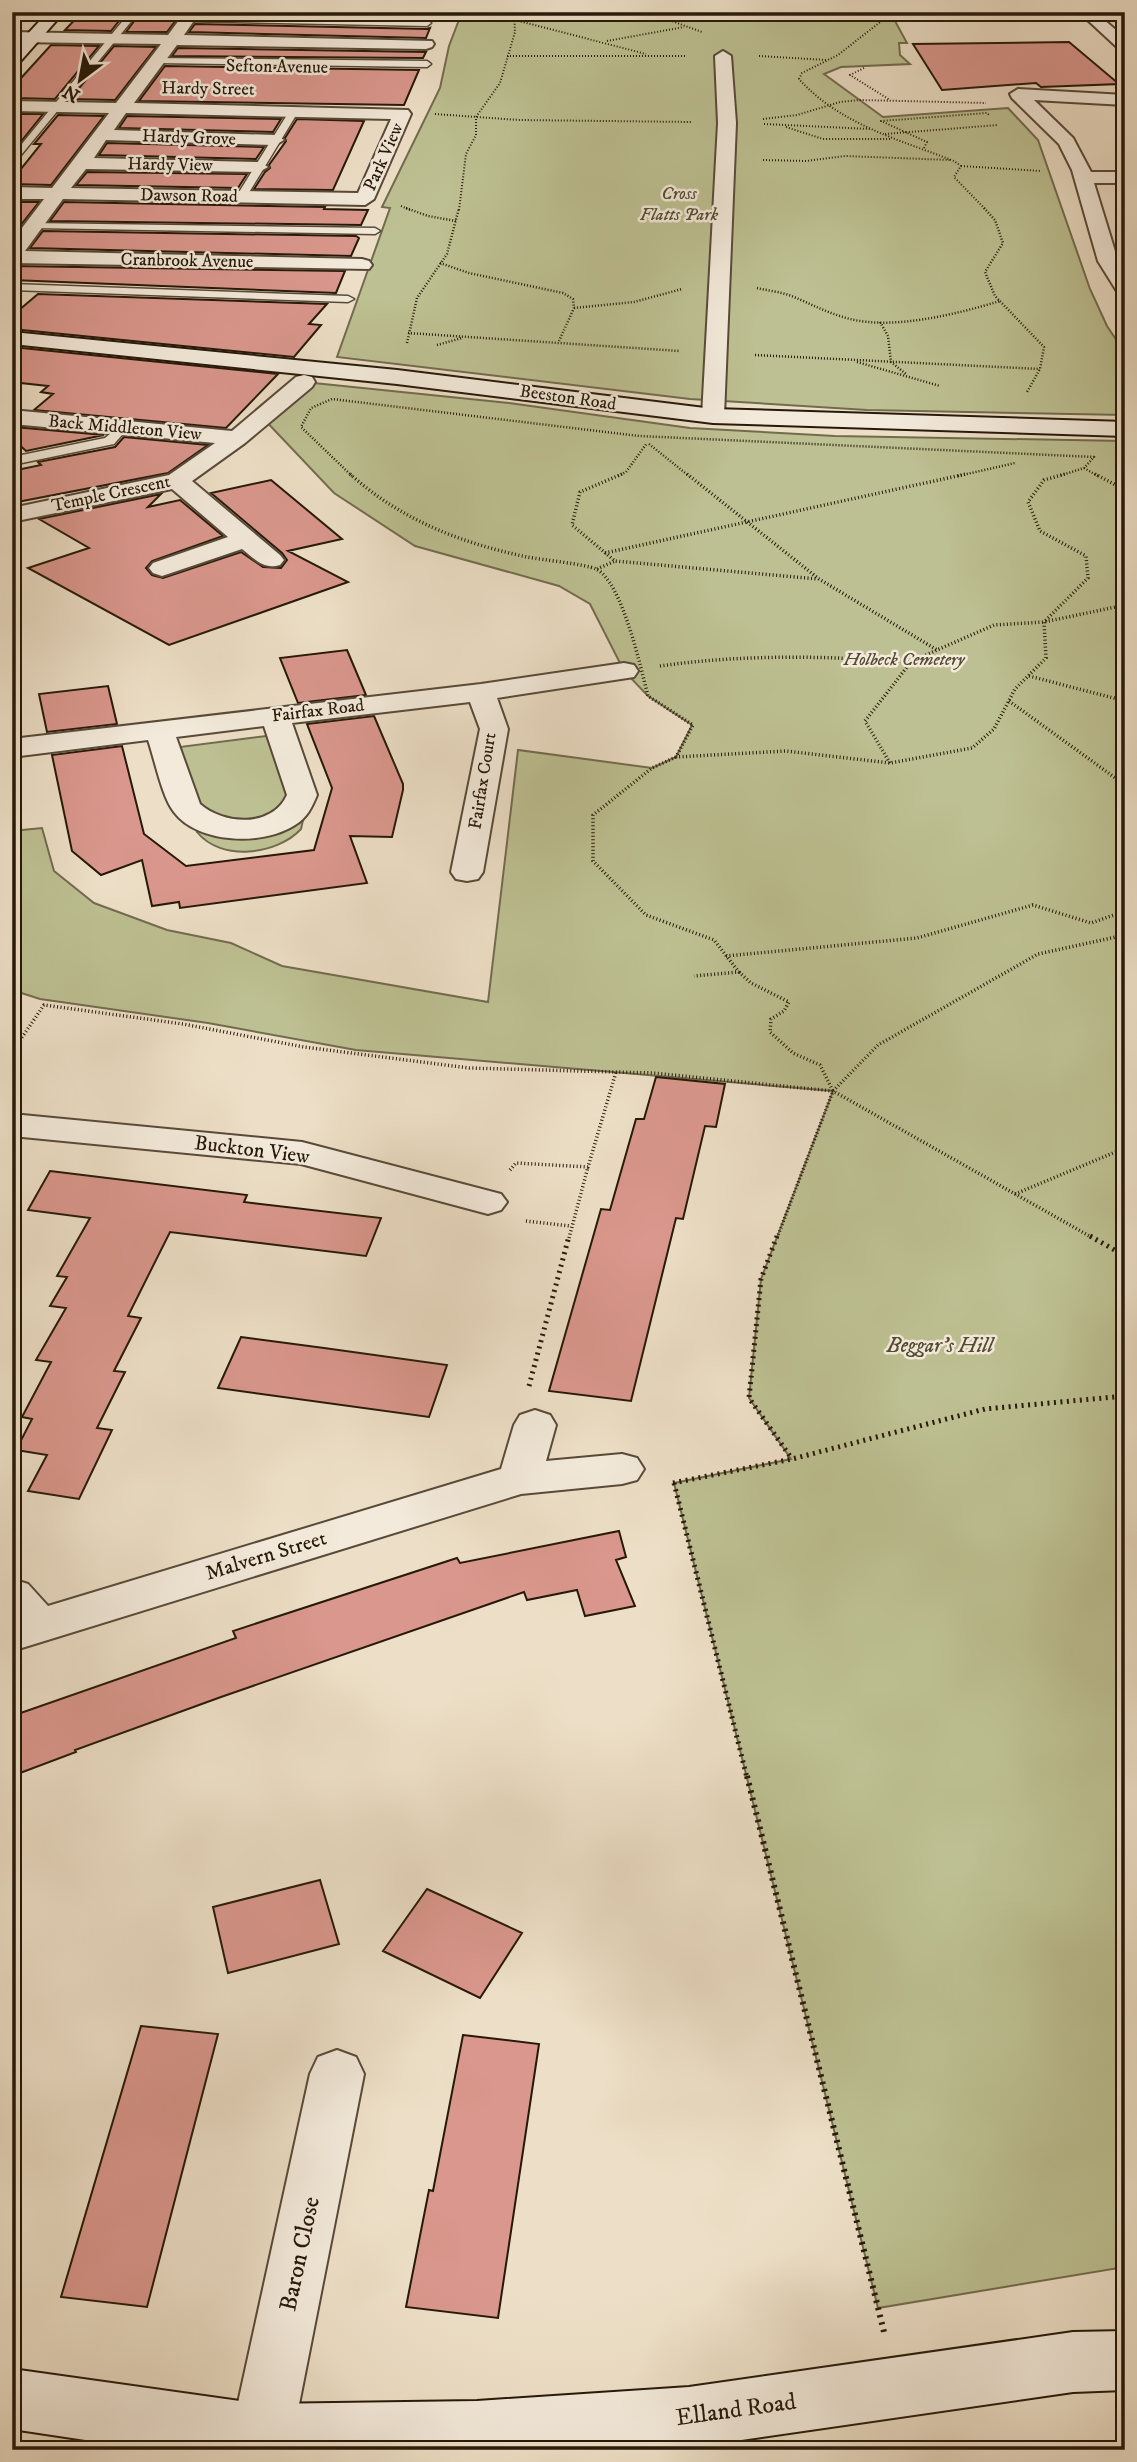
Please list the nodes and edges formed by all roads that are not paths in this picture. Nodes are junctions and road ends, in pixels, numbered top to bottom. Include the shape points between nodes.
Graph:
1 (57, 12) edge
2 (135, 12) edge
3 (1086, 12) edge
4 (191, 16) edge
5 (427, 23) dead end
6 (12, 37) edge
7 (34, 38) junction
8 (113, 39) junction
9 (173, 40) junction
10 (426, 44) dead end
11 (1125, 46) edge
12 (723, 57) road end
13 (158, 60) junction
14 (12, 61) edge
15 (427, 64) dead end
16 (139, 85) junction
17 (167, 85) dead end
18 (1125, 100) edge
19 (12, 106) edge
20 (57, 107) junction
21 (121, 109) junction
22 (293, 112) junction
23 (402, 114) joint
24 (102, 135) junction
25 (275, 140) junction
26 (12, 163) edge
27 (81, 163) junction
28 (259, 167) junction
29 (1083, 174) junction
30 (1125, 177) edge
31 (12, 193) edge
32 (58, 194) junction
33 (241, 197) junction
34 (365, 199) joint
35 (1114, 206) dead end
36 (1093, 207) junction
37 (34, 225) junction
38 (375, 231) dead end
39 (1125, 232) edge
40 (1099, 233) junction
41 (12, 256) edge
42 (1116, 260) edge
43 (362, 265) dead end
44 (12, 287) edge
45 (1125, 289) edge
46 (348, 299) dead end
47 (12, 338) edge
48 (304, 382) dead end
49 (713, 416) junction
50 (12, 417) edge
51 (122, 428) junction
52 (1125, 429) edge
53 (237, 438) junction
54 (12, 461) edge
55 (177, 481) junction
56 (12, 515) edge
57 (246, 539) junction
58 (271, 561) dead end
59 (162, 568) dead end
60 (633, 670) road end
61 (481, 692) junction
62 (275, 716) junction
63 (159, 730) junction
64 (15, 746) edge
65 (467, 872) dead end
66 (14, 1129) edge
67 (488, 1202) road end
68 (535, 1425) road end
69 (622, 1469) dead end
70 (520, 1479) junction
71 (21, 1618) edge
72 (337, 2074) dead end
73 (1125, 2360) edge
74 (12, 2399) edge
75 (262, 2435) junction

1 - 7 street
2 - 8 lane
3 - 11 street
4 - 5 lane
4 - 9 street
6 - 7 street
7 - 8 street
7 - 14 street
8 - 9 street
8 - 20 lane
9 - 10 street
9 - 13 street
12 - 49 street via 727,123
13 - 15 lane
13 - 16 street
16 - 17 street
16 - 21 street
18 - 29 street via 1022,98 1067,142
19 - 20 street, Hardy Street
20 - 21 street, Hardy Street
20 - 26 lane
21 - 22 street, Hardy Street
21 - 24 street
22 - 23 street, Hardy Street
22 - 25 lane
23 - 34 street, Park View
24 - 25 street, Hardy Grove
24 - 27 street
25 - 28 lane
27 - 28 street, Hardy View
27 - 32 street
28 - 33 lane
29 - 30 street
29 - 36 street
31 - 32 street, Dawson Road
32 - 33 street, Dawson Road
32 - 37 street
33 - 34 street, Dawson Road
35 - 36 street
36 - 40 street
37 - 38 lane
37 - 41 street
39 - 40 street
40 - 42 street
41 - 43 street, Cranbrook Avenue
42 - 45 street
44 - 46 lane
47 - 49 street, Beeston Road via 397,377
48 - 53 street, Temple Crescent
49 - 52 street, Beeston Road
50 - 51 street, Back Middleton View
51 - 53 street, Back Middleton View
51 - 54 lane via 109,441
53 - 55 street, Temple Crescent
55 - 56 street, Temple Crescent
55 - 57 street
57 - 58 street
57 - 59 street
60 - 61 street, Fairfax Road
61 - 62 street, Fairfax Road
61 - 65 street, Fairfax Court via 494,729
62 - 63 street, Fairfax Road
62 - 63 street via 302,795 292,814 261,827 222,828 192,817
63 - 64 street, Fairfax Road
66 - 67 street, Buckton View via 302,1153
68 - 70 street
69 - 70 street, Malvern Street
70 - 71 street, Malvern Street
72 - 75 street, Baron Close
73 - 75 street, Elland Road via 1073,2362 689,2418 477,2432
74 - 75 street, Elland Road

